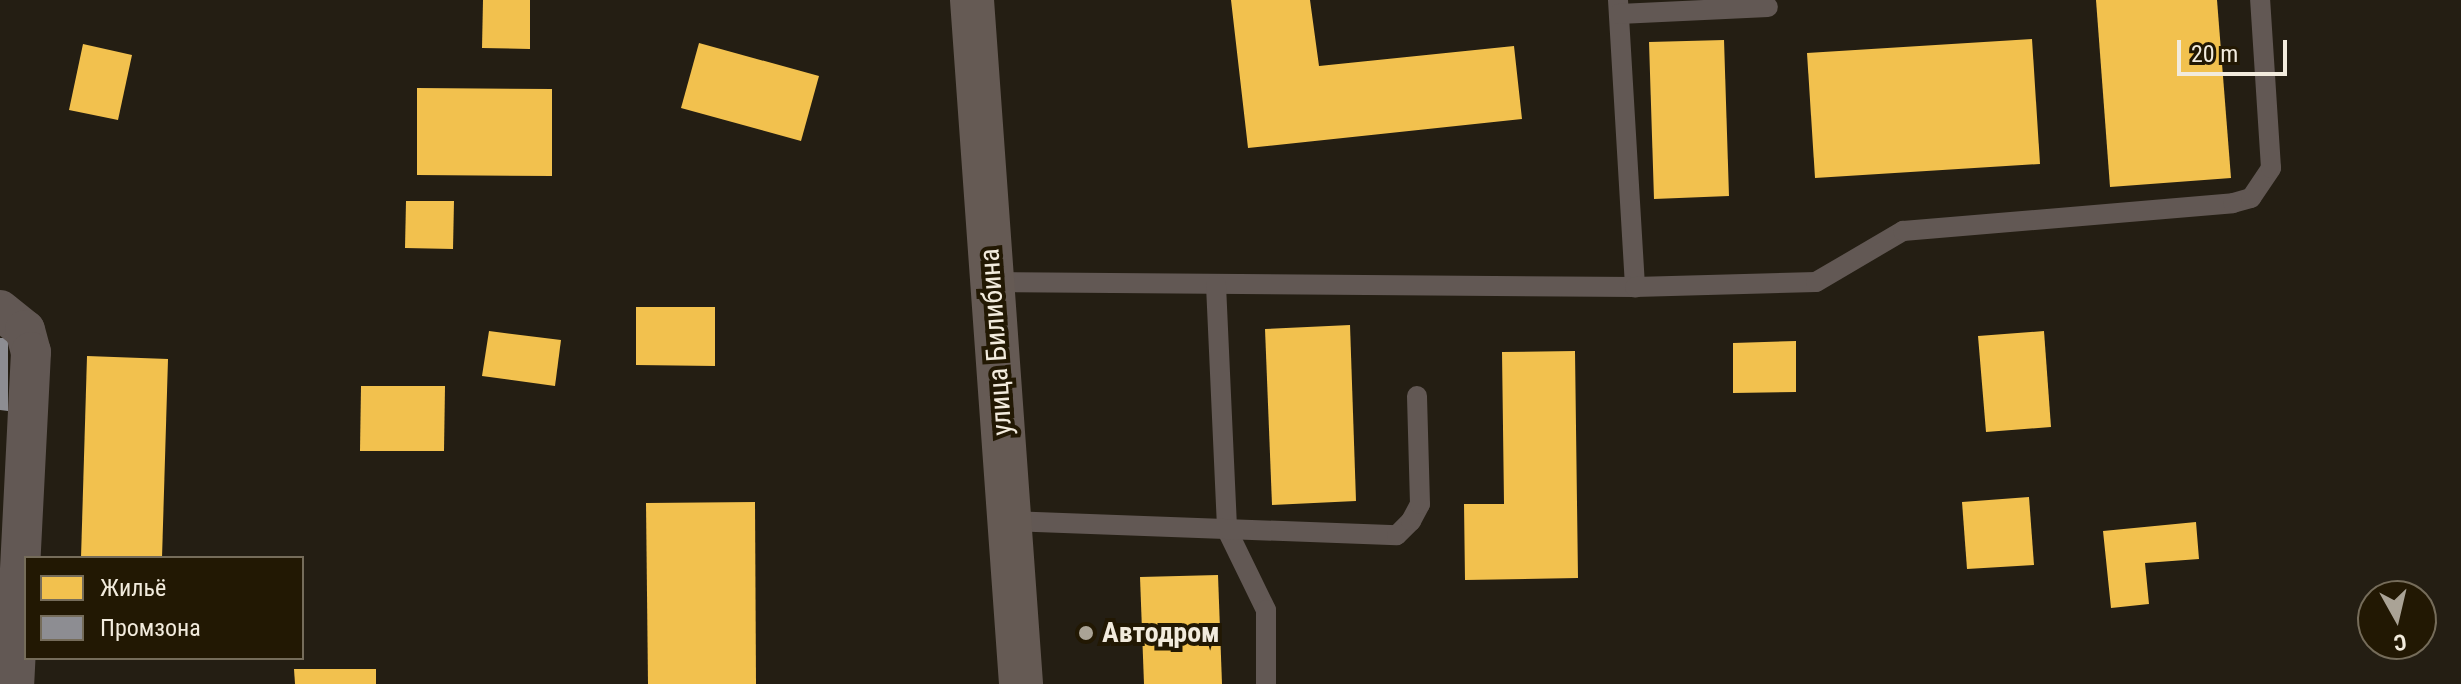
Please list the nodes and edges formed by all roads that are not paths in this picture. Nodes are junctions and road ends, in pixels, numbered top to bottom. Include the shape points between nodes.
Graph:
1 (972, 0) edge
2 (2260, 0) edge
3 (1618, 7) edge
4 (1768, 7) dead end
5 (992, 282) junction
6 (1216, 285) junction
7 (1635, 287) junction
8 (0, 310) edge
9 (1417, 396) dead end
10 (1009, 521) junction
11 (1227, 530) junction
12 (14, 684) edge
13 (1021, 684) edge
14 (1266, 684) edge

1 - 5 main road, улица Билибина
2 - 7 lane via 2271,168 2251,198 1903,231 1816,282
3 - 4 lane
3 - 7 lane
5 - 6 lane
5 - 10 main road, улица Билибина
6 - 7 lane
6 - 11 lane
8 - 12 street via 25,330 31,352
9 - 11 lane via 1420,504 1397,535
10 - 11 lane
10 - 13 main road, улица Билибина
11 - 14 lane via 1266,610

